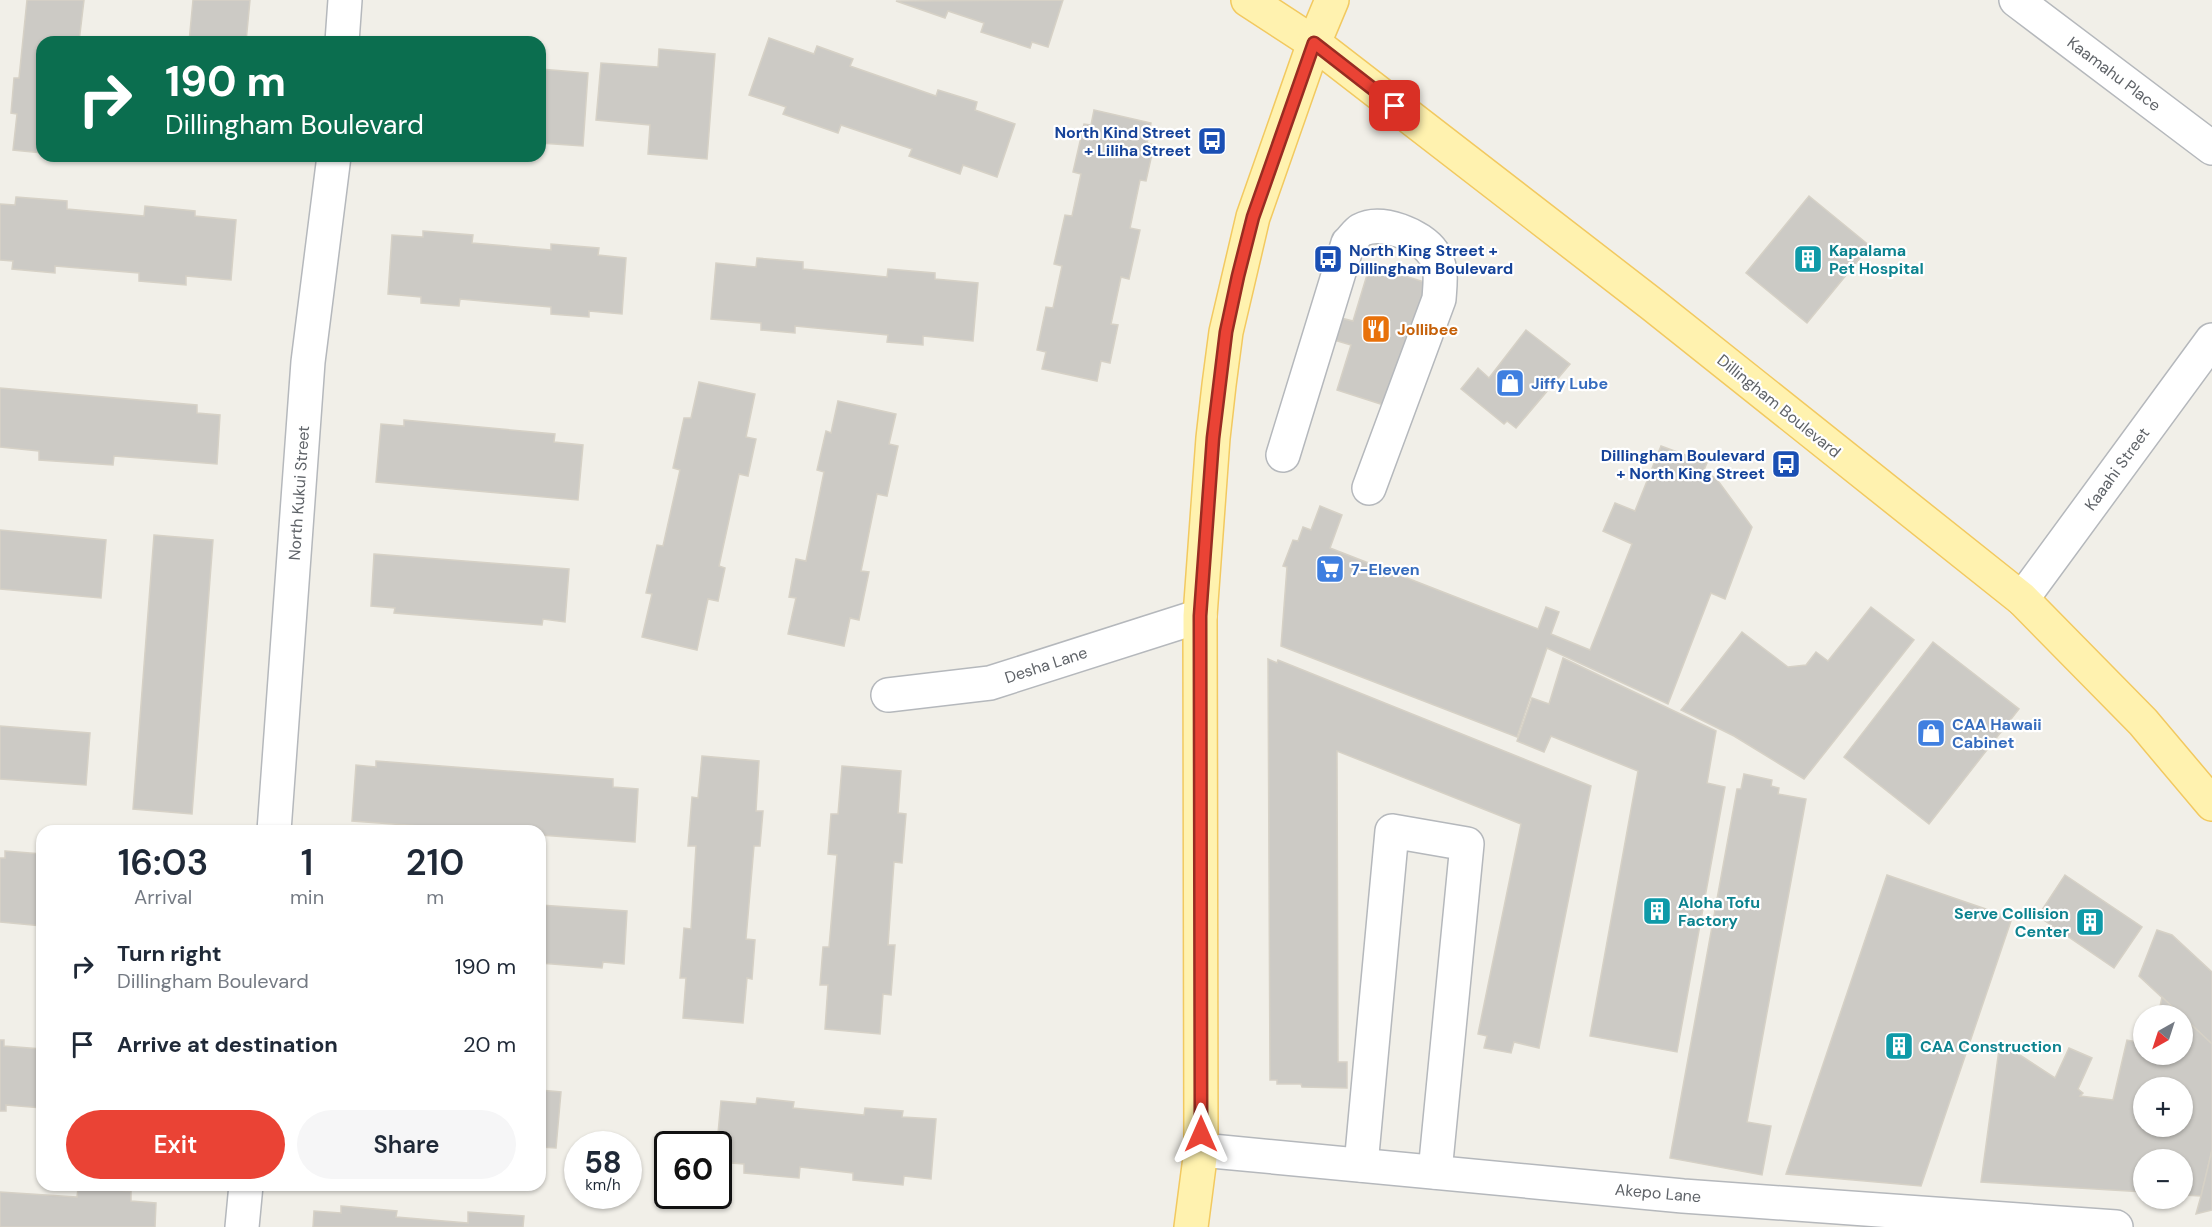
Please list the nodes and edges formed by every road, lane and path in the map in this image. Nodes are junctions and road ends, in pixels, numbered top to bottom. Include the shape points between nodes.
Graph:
1 (345, 0) edge
2 (1248, 0) edge
3 (1332, 0) edge
4 (2016, 0) edge
5 (342, 36) edge
6 (1314, 43) junction
7 (2212, 148) edge
8 (333, 162) edge
9 (2212, 340) edge
10 (1283, 455) dead end
11 (1369, 488) dead end
12 (2022, 599) junction
13 (1200, 616) junction
14 (888, 695) dead end
15 (2212, 804) edge
16 (274, 825) edge
17 (1201, 1150) junction
18 (1361, 1165) junction
19 (1435, 1172) junction
20 (245, 1191) edge
21 (242, 1227) edge
22 (1191, 1227) edge
23 (2116, 1227) edge

1 - 5 street
2 - 6 main road, Dillingham Boulevard
3 - 6 main road
4 - 7 street, Kaamahu Place
6 - 12 main road, Dillingham Boulevard via 1653,305
6 - 13 main road via 1253,217 1226,332 1213,438
8 - 16 street, North Kukui Street via 308,362
9 - 12 street, Kaaahi Street
10 - 11 street via 1348,243 1361,230 1382,226 1400,230 1433,253 1441,276 1439,299
12 - 15 main road, Dillingham Boulevard via 2143,722
13 - 14 street, Desha Lane via 990,683
13 - 17 main road
17 - 18 street, Akepo Lane
17 - 22 main road
18 - 19 street, Akepo Lane
18 - 19 street via 1392,831 1467,844
19 - 23 street, Akepo Lane via 1683,1196
20 - 21 street

